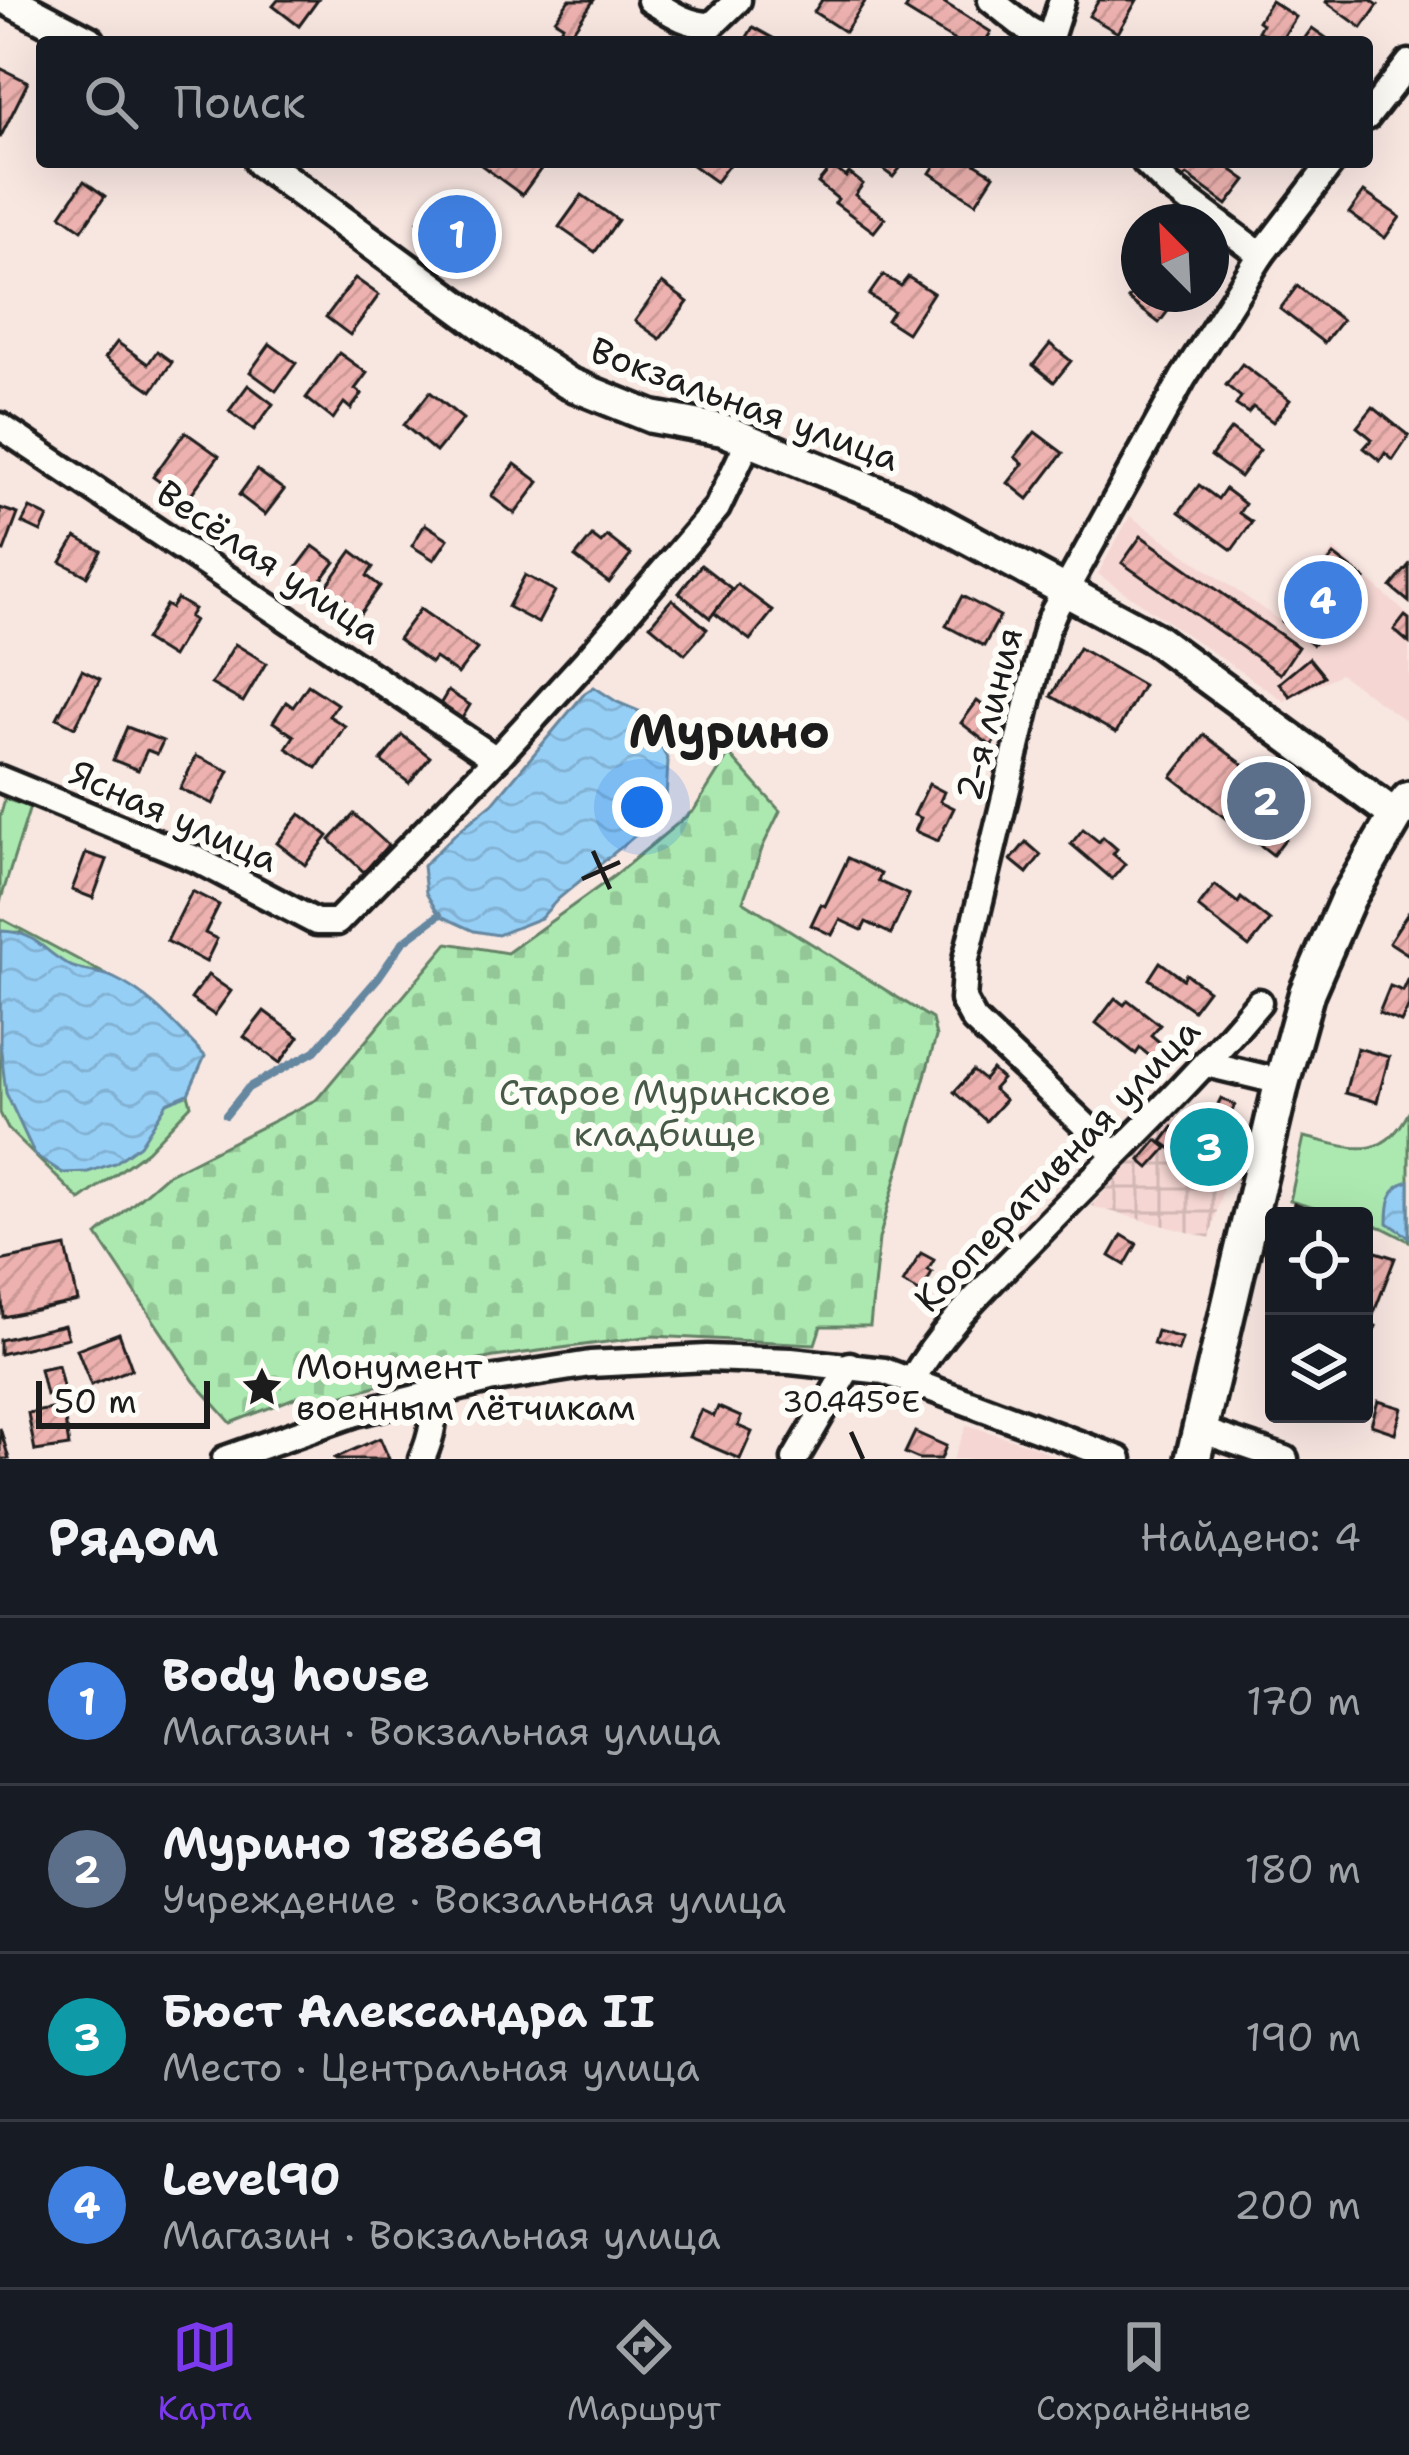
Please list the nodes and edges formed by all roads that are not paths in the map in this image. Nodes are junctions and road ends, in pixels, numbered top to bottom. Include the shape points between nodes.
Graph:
1 (9, 0) edge
2 (650, 0) edge
3 (738, 0) edge
4 (991, 0) edge
5 (1062, 0) edge
6 (43, 8) edge
7 (81, 36) edge
8 (1041, 36) edge
9 (1051, 36) edge
10 (1409, 63) edge
11 (1373, 109) edge
12 (269, 168) edge
13 (1151, 168) edge
14 (1327, 168) edge
15 (1261, 255) junction
16 (0, 426) edge
17 (748, 440) junction
18 (1066, 589) junction
19 (496, 759) junction
20 (0, 779) edge
21 (1403, 807) edge
22 (1259, 1002) dead end
23 (1207, 1064) junction
24 (1282, 1082) junction
25 (1115, 1154) junction
26 (850, 1365) junction
27 (911, 1382) junction
28 (430, 1393) junction
29 (1196, 1445) edge
30 (225, 1459) edge
31 (422, 1459) edge
32 (795, 1459) edge
33 (1119, 1459) edge
34 (1285, 1459) edge

1 - 6 street
2 - 3 street via 698,25 712,25
4 - 8 street
5 - 9 street
6 - 7 street
10 - 11 street
12 - 17 street, Вокзальная улица via 568,383 652,416
13 - 15 street
14 - 15 street, 2-я линия
15 - 18 street, 2-я линия
16 - 19 street, Весёлая улица
17 - 18 street, Вокзальная улица via 903,502
17 - 19 street via 717,508
18 - 21 street, Вокзальная улица via 1155,639
18 - 25 street, 2-я линия via 1030,689 963,1000 974,1020
19 - 20 street, Ясная улица via 337,922 316,922 198,860
21 - 24 main road via 1348,898 1307,992
22 - 23 street, Кооперативная улица
23 - 24 street
23 - 25 street, Кооперативная улица
24 - 29 main road
25 - 27 street, Кооперативная улица via 954,1320
26 - 27 street
26 - 28 street via 650,1359
26 - 32 street
27 - 33 street
28 - 30 street
28 - 31 street via 432,1436
29 - 34 street

